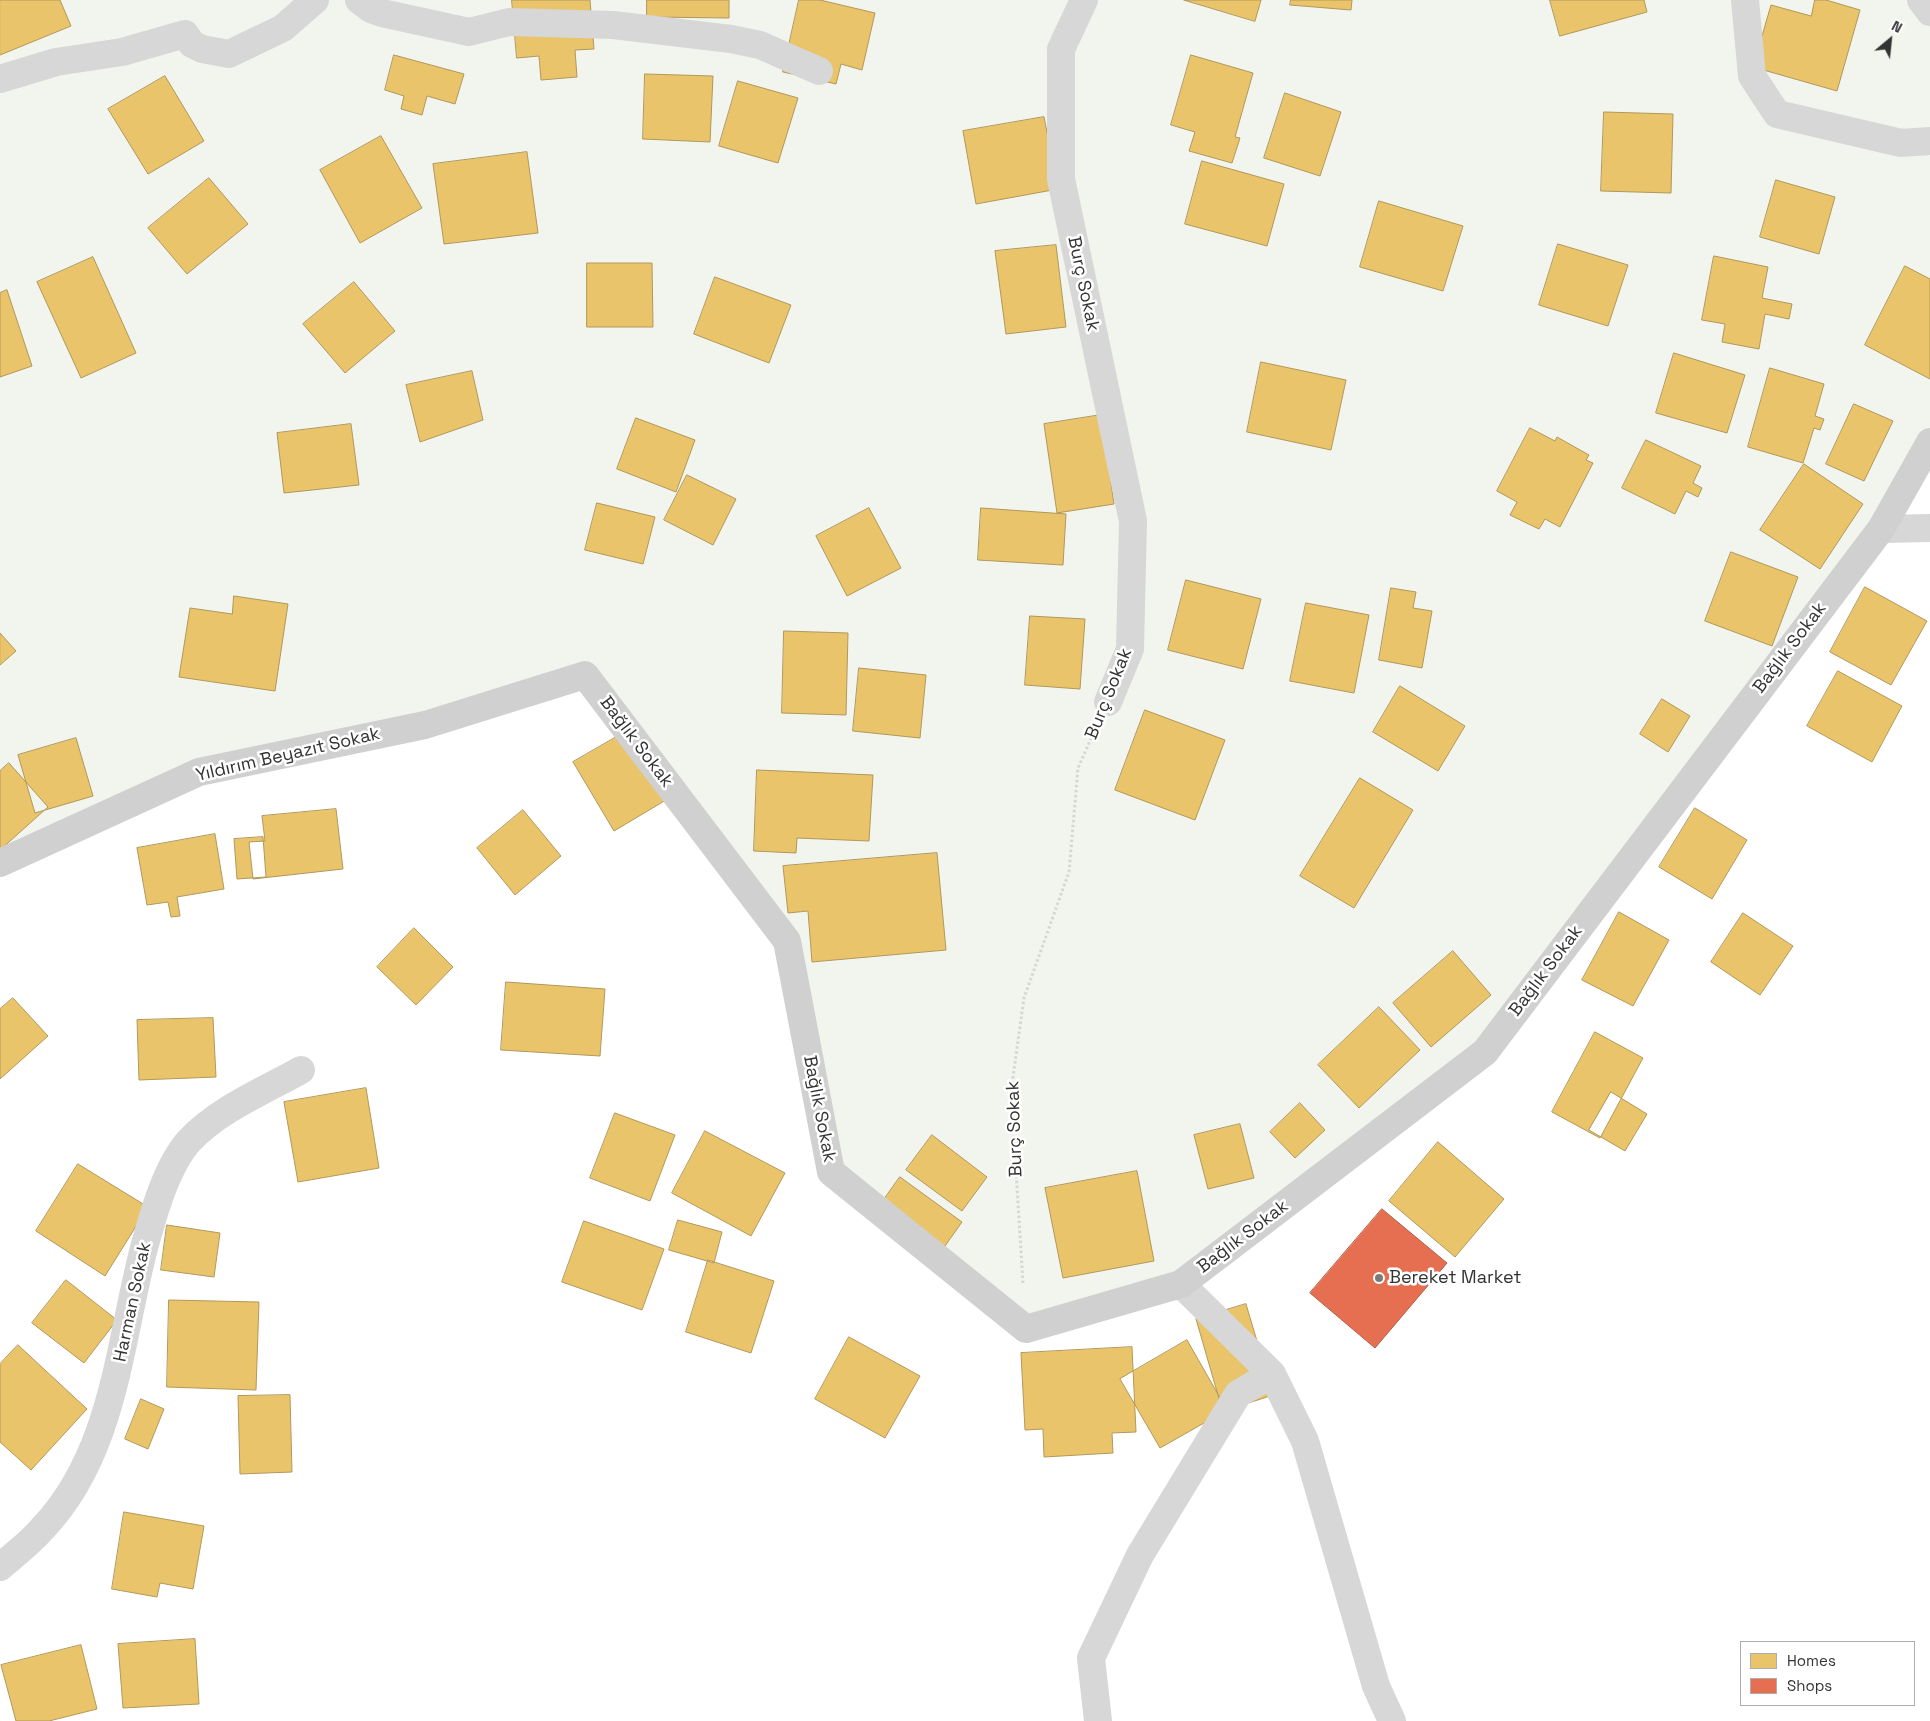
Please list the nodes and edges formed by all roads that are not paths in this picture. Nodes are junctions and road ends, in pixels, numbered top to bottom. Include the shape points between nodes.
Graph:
1 (316, 0) edge
2 (359, 0) edge
3 (1084, 0) edge
4 (1745, 0) edge
5 (1921, 0) edge
6 (1930, 12) edge
7 (819, 71) dead end
8 (0, 79) edge
9 (1930, 141) edge
10 (1930, 442) edge
11 (1930, 528) edge
12 (1881, 529) junction
13 (586, 675) joint
14 (1108, 702) road end
15 (0, 863) edge
16 (301, 1070) dead end
17 (1181, 1284) junction
18 (1272, 1374) junction
19 (0, 1567) edge
20 (1098, 1721) edge
21 (1392, 1721) edge

1 - 8 street via 283,28 230,54 202,49 192,44 185,34 122,52 56,62
2 - 7 street via 382,14 469,32 509,22 613,25 731,39 760,46
3 - 14 street, Burç Sokak via 1061,50 1060,179 1133,521 1130,649
4 - 9 street via 1752,76 1777,114 1901,143
5 - 6 street
10 - 12 street, Bağlık Sokak
11 - 12 street
12 - 17 street, Bağlık Sokak via 1485,1052
13 - 15 street, Yıldırım Beyazıt Sokak via 425,725 199,772
13 - 17 street, Bağlık Sokak via 787,941 831,1172 1026,1330
16 - 19 street, Harman Sokak via 212,1121 189,1142 169,1174 154,1210 118,1373 96,1445 73,1489 43,1529
17 - 18 street
18 - 20 street via 1238,1394 1140,1555 1091,1658
18 - 21 street via 1304,1441 1376,1686

